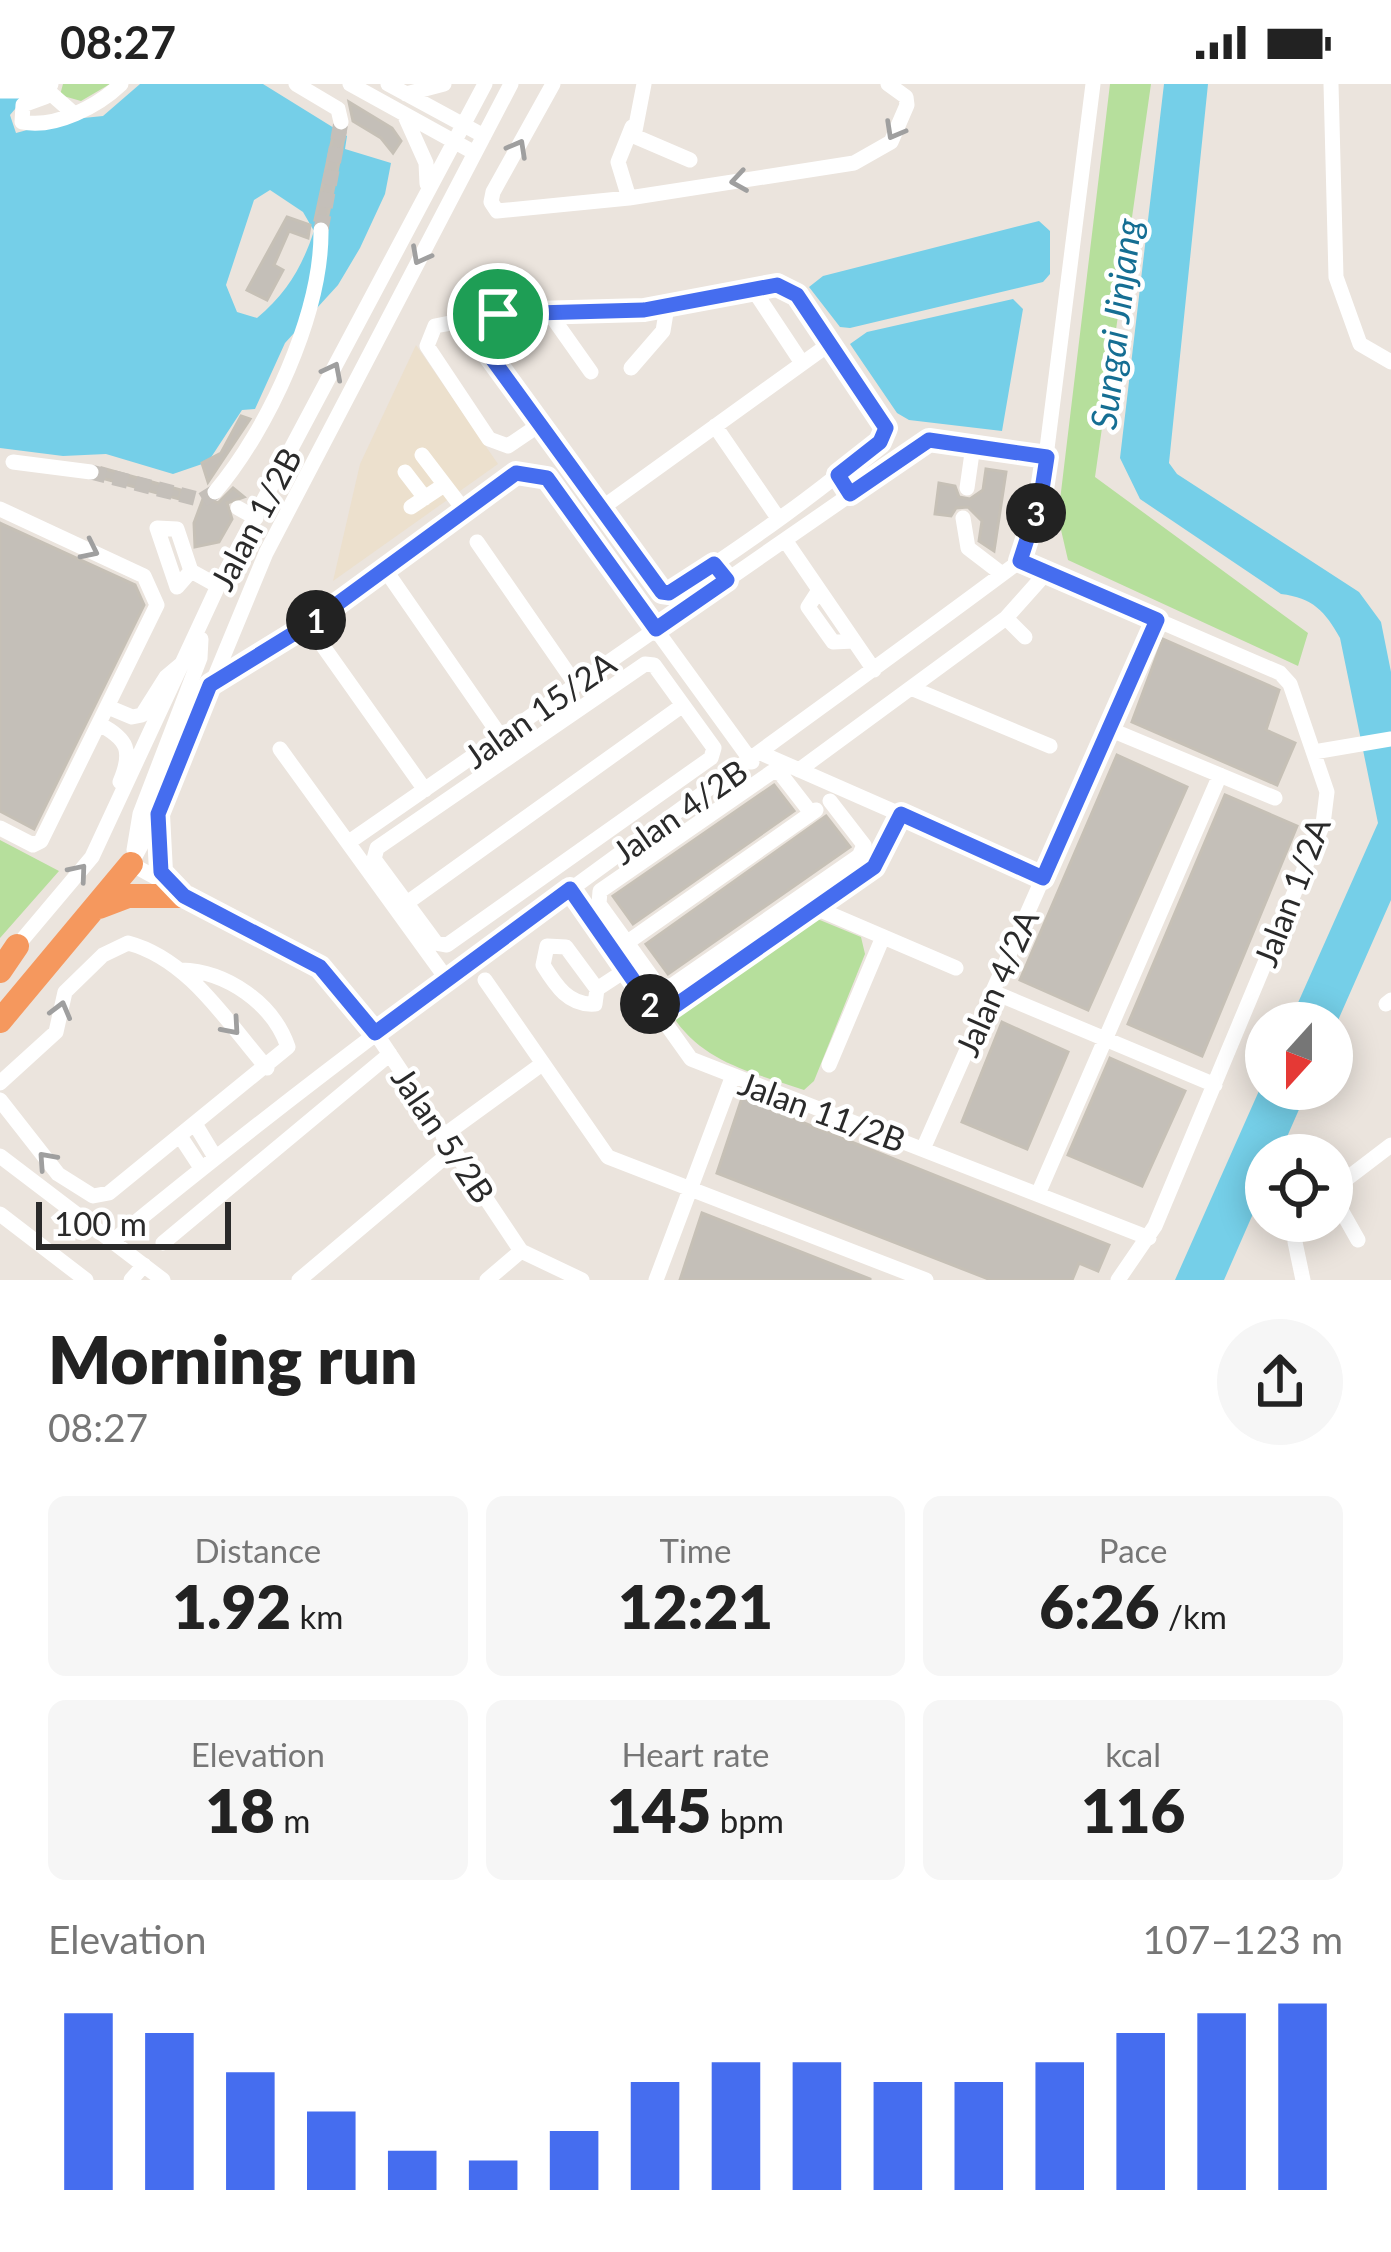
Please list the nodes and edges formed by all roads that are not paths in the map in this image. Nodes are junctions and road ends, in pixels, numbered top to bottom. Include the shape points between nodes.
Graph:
1 (121, 84) edge
2 (296, 84) edge
3 (350, 84) edge
4 (388, 84) edge
5 (444, 84) edge
6 (485, 84) edge
7 (511, 84) edge
8 (553, 84) edge
9 (888, 84) edge
10 (1093, 84) edge
11 (1331, 84) edge
12 (641, 85) edge
13 (47, 89) edge
14 (0, 92) edge
15 (406, 94) junction
16 (73, 112) junction
17 (404, 114) junction
18 (341, 122) dead end
19 (462, 124) junction
20 (632, 127) junction
21 (484, 136) junction
22 (452, 140) junction
23 (475, 153) junction
24 (690, 160) dead end
25 (428, 188) junction
26 (629, 198) junction
27 (321, 230) tunnel mouth
28 (753, 289) junction
29 (668, 307) junction
30 (498, 314) junction
31 (550, 314) junction
32 (828, 345) junction
33 (1391, 362) edge
34 (802, 363) junction
35 (631, 368) dead end
36 (591, 372) dead end
37 (539, 425) junction
38 (715, 426) junction
39 (973, 446) junction
40 (422, 455) dead end
41 (1047, 457) junction
42 (13, 463) dead end
43 (91, 472) tunnel mouth
44 (405, 472) dead end
45 (838, 475) junction
46 (445, 484) junction
47 (967, 488) dead end
48 (215, 491) dead end
49 (850, 494) junction
50 (238, 508) dead end
51 (0, 509) edge
52 (464, 510) junction
53 (599, 510) junction
54 (256, 518) junction
55 (778, 518) junction
56 (963, 518) dead end
57 (784, 540) junction
58 (477, 542) dead end
59 (1020, 561) junction
60 (714, 564) junction
61 (384, 568) junction
62 (191, 572) dead end
63 (1047, 572) junction
64 (1002, 574) junction
65 (727, 580) junction
66 (218, 586) junction
67 (1006, 618) junction
68 (1157, 620) junction
69 (314, 621) junction
70 (202, 626) junction
71 (656, 629) junction
72 (1024, 637) dead end
73 (188, 660) junction
74 (874, 670) junction
75 (210, 685) junction
76 (576, 685) junction
77 (911, 688) junction
78 (682, 705) junction
79 (108, 706) junction
80 (99, 724) junction
81 (1109, 729) junction
82 (501, 737) junction
83 (1391, 739) edge
84 (1050, 746) dead end
85 (280, 749) dead end
86 (1314, 752) junction
87 (758, 758) junction
88 (800, 770) junction
89 (1220, 776) junction
90 (424, 790) junction
91 (835, 794) junction
92 (1275, 798) dead end
93 (811, 813) junction
94 (158, 814) junction
95 (901, 814) junction
96 (113, 815) junction
97 (0, 828) edge
98 (350, 842) junction
99 (131, 864) junction
100 (1043, 878) junction
101 (526, 886) junction
102 (570, 889) junction
103 (184, 896) junction
104 (402, 907) junction
105 (96, 908) junction
106 (816, 908) junction
107 (543, 909) junction
108 (883, 937) junction
109 (626, 944) junction
110 (9, 954) edge
111 (956, 968) dead end
112 (181, 970) junction
113 (626, 970) junction
114 (0, 971) edge
115 (446, 978) junction
116 (485, 980) dead end
117 (597, 989) dead end
118 (992, 992) junction
119 (659, 1017) junction
120 (0, 1021) edge
121 (375, 1033) junction
122 (1106, 1039) junction
123 (390, 1054) junction
124 (542, 1064) junction
125 (829, 1065) dead end
126 (267, 1068) junction
127 (732, 1078) junction
128 (0, 1083) edge
129 (1215, 1085) junction
130 (0, 1100) edge
131 (195, 1124) junction
132 (180, 1136) junction
133 (448, 1143) junction
134 (1391, 1145) edge
135 (923, 1149) junction
136 (208, 1163) junction
137 (3, 1164) edge
138 (1353, 1175) edge
139 (690, 1190) junction
140 (1038, 1195) junction
141 (0, 1214) edge
142 (1353, 1231) edge
143 (1149, 1238) junction
144 (114, 1240) junction
145 (1358, 1240) dead end
146 (1295, 1242) edge
147 (163, 1243) dead end
148 (521, 1251) junction
149 (144, 1265) junction
150 (86, 1280) edge
151 (131, 1280) edge
152 (163, 1280) edge
153 (299, 1280) edge
154 (487, 1280) edge
155 (582, 1280) edge
156 (656, 1280) edge
157 (926, 1280) edge
158 (1118, 1280) edge
159 (1304, 1280) edge

1 - 16 street
2 - 18 street via 338,110
3 - 17 street
4 - 15 street
5 - 15 street
6 - 19 street, Jalan 1/2B
7 - 21 street, Jalan 1/2B
26 -> 8 street via 506,214 493,207
9 -> 26 street via 908,105 891,142 854,163
10 - 41 street
11 - 33 street via 1336,277 1360,344
12 - 20 street
13 - 14 street
13 - 16 street
13 - 16 street via 23,105 22,122
15 - 19 street
17 - 22 street
17 - 25 street
19 - 21 street
19 - 22 street, Jalan 1/2B
20 - 24 street via 638,140
20 - 26 street via 618,162
21 - 23 street, Jalan 1/2B
22 - 23 street
22 - 25 street, Jalan 1/2B
23 -> 75 street, Jalan 1/2B via 308,467
54 -> 25 street, Jalan 1/2B
27 - 48 street via 296,346 267,420
28 - 29 street
28 - 32 street via 788,288
28 - 34 street
29 - 31 street
29 - 35 street via 663,331
30 - 31 street
30 - 37 street via 487,328 488,353
30 - 37 street via 435,326 427,346 496,445
31 - 36 street
32 - 34 street
32 - 45 street via 886,428
34 - 38 street
37 - 53 street
38 - 53 street
38 - 55 street
39 - 41 street, Jalan 15/2A
39 - 47 street
39 - 49 street, Jalan 15/2A via 929,440
40 - 46 street
41 - 59 street
42 - 43 street
44 - 46 street via 418,502
45 - 49 street
45 - 55 street
46 - 52 street
49 - 57 street, Jalan 15/2A
50 - 54 street
51 -> 79 street via 148,580 156,611
52 - 61 street
52 - 71 street via 516,473 547,478
53 - 60 street via 665,594
54 - 66 street, Jalan 1/2B
55 - 60 street
56 - 64 street via 968,548
57 - 65 street, Jalan 15/2A
57 - 74 street
58 - 76 street
59 - 63 street, Jalan 1/2A
59 - 64 street, Jalan 4/2B
60 - 65 street
61 - 69 street
61 - 82 street
62 - 66 street
63 - 67 street
63 - 68 street, Jalan 1/2A
64 - 74 street, Jalan 4/2B
65 - 71 street, Jalan 15/2A
66 - 70 street, Jalan 1/2B
67 - 72 street
67 - 77 street
68 - 81 street, Jalan 4/2A
68 - 86 street, Jalan 1/2A via 1280,674
69 - 75 street
69 - 90 street via 313,632
70 - 73 street, Jalan 1/2B
70 - 99 street via 200,658 140,814
71 - 76 street, Jalan 15/2A
71 - 87 street
73 - 79 street via 142,715
73 - 96 street, Jalan 1/2B
74 - 87 street, Jalan 4/2B
75 - 94 street, Jalan 1/2B
76 - 82 street, Jalan 15/2A
77 - 84 street
77 - 88 street
78 - 101 street via 713,748 711,758
78 - 104 street
78 - 104 street via 654,665 645,664 377,848 374,859
79 - 80 street
80 - 96 street via 122,735 130,754
80 - 97 street via 38,845
81 - 89 street
81 - 100 street, Jalan 4/2A
82 - 90 street, Jalan 15/2A
83 - 86 street
85 - 98 street
86 - 129 street, Jalan 1/2A via 1327,792 1323,824
87 - 88 street
87 - 102 street, Jalan 4/2B
88 - 91 street
89 - 92 street
89 - 122 street
90 - 98 street, Jalan 15/2A
91 - 93 street
91 - 95 street
91 - 109 street via 864,845 859,856 670,987 656,983
93 - 109 street
93 - 109 street via 772,772 612,882 598,904
94 - 99 street, Jalan 1/2B
94 - 103 street via 161,872
95 - 100 street
95 - 106 street via 882,859
110 -> 96 street, Jalan 1/2B via 92,857
98 - 104 street
99 - 103 street, Jalan 5/2B
99 - 105 highway
100 - 118 street, Jalan 4/2A
101 - 104 street via 441,946
101 - 107 street
102 - 107 street, Jalan 4/2B
102 - 113 street, Jalan 11/2B
103 - 105 highway via 128,896
103 - 121 street, Jalan 5/2B via 320,967
104 - 115 street
105 - 120 highway
106 - 108 street
106 - 119 street
107 - 115 street, Jalan 4/2B
108 - 111 street
108 - 125 street
110 - 114 highway
112 -> 126 street
112 - 126 street via 210,970 237,984 287,1040
128 -> 112 street via 44,1048 56,1032 60,998 103,955 128,943 153,949
113 - 117 street
113 - 119 street, Jalan 11/2B
115 - 121 street, Jalan 4/2B
116 - 124 street
118 - 122 street
118 - 135 street, Jalan 4/2A
119 - 127 street, Jalan 11/2B via 691,1059
121 - 123 street, Jalan 5/2B
121 - 136 street, Jalan 4/2B
122 - 129 street
122 - 140 street
123 - 133 street, Jalan 5/2B
123 - 147 street
124 - 133 street
124 - 139 street via 608,1157
126 - 131 street
127 - 135 street, Jalan 11/2B
127 - 139 street
129 - 143 street, Jalan 1/2A
132 -> 130 street via 109,1193 93,1196 58,1174
131 - 132 street
131 - 136 street
132 - 136 street
133 - 148 street, Jalan 5/2B
133 - 153 street
134 - 138 street
135 - 140 street, Jalan 11/2B
136 - 144 street, Jalan 4/2B
137 - 144 street
139 - 156 street
139 - 157 street
140 - 143 street, Jalan 11/2B
141 - 150 street
142 - 145 street
143 - 158 street, Jalan 1/2A
144 - 149 street
146 - 159 street
148 - 154 street
148 - 155 street, Jalan 5/2B
149 - 151 street
149 - 152 street

